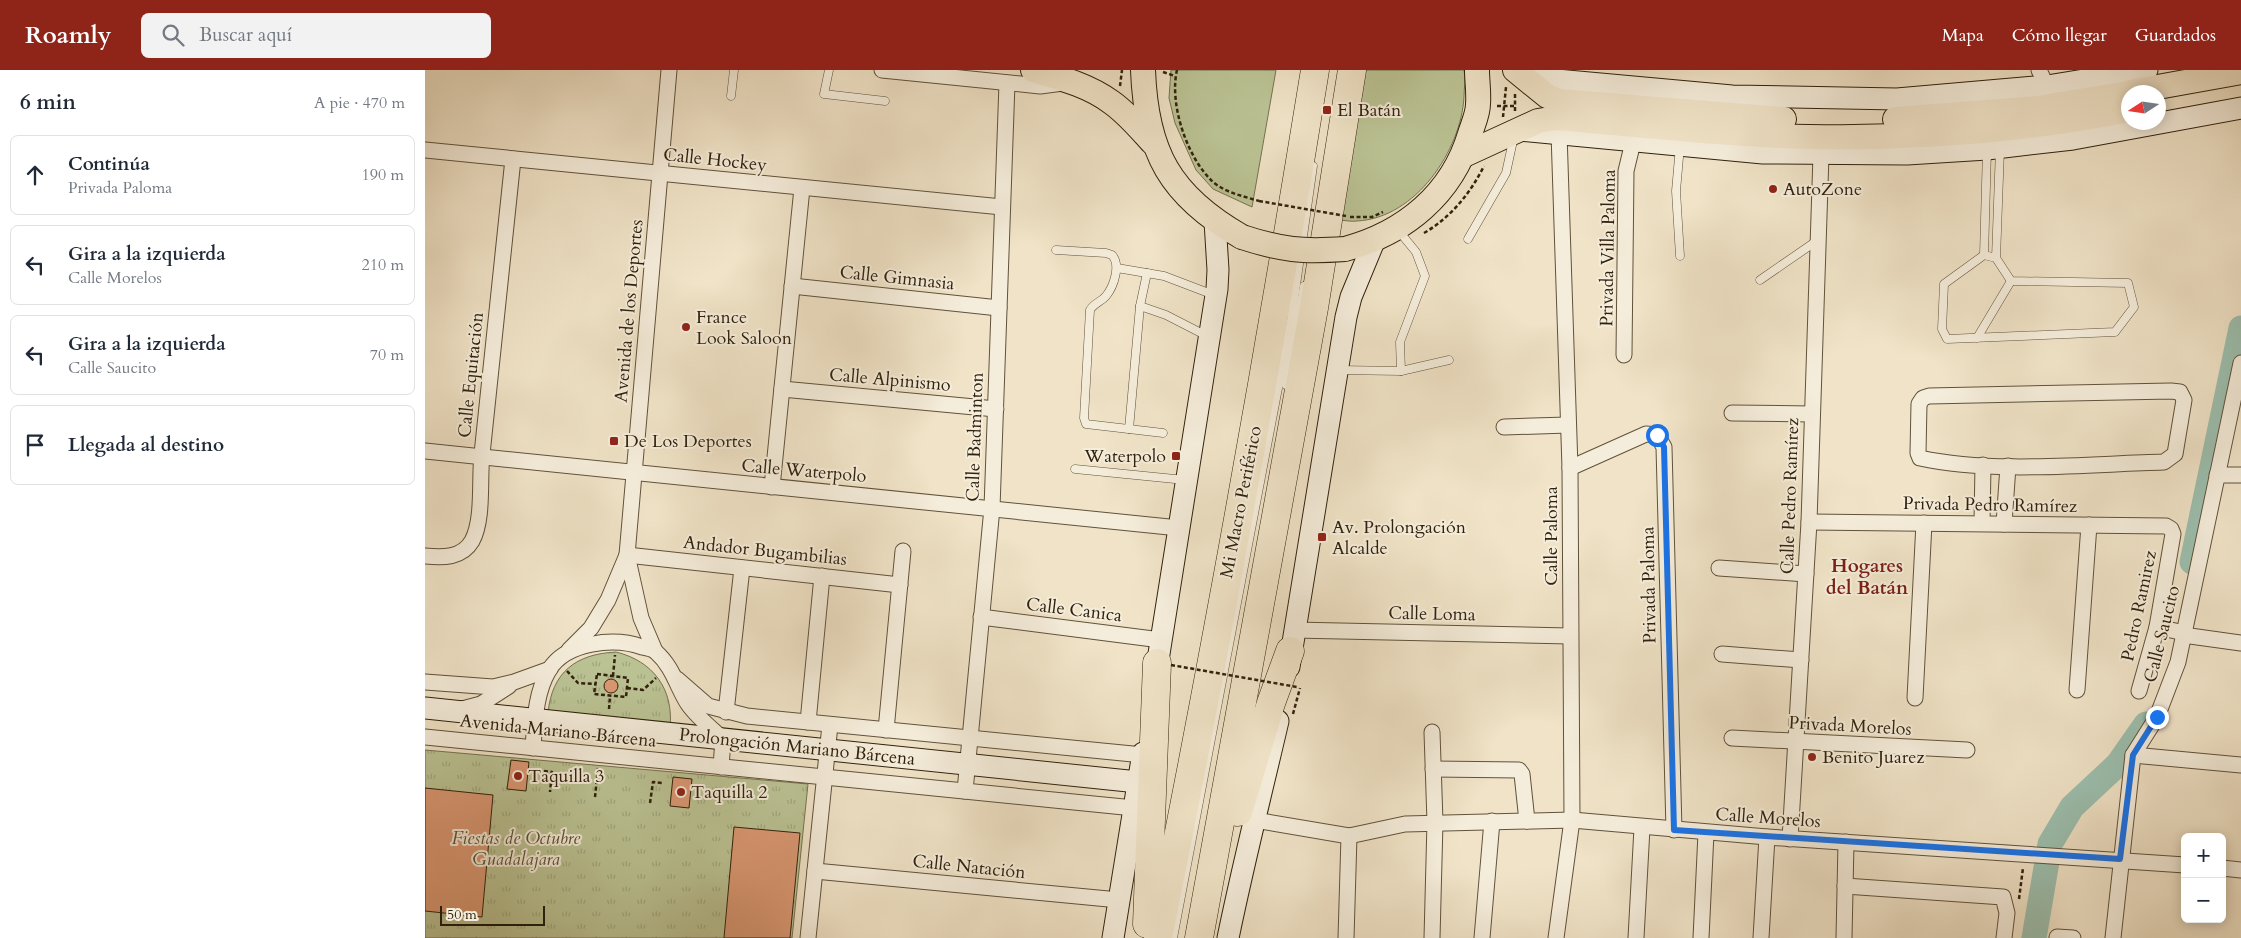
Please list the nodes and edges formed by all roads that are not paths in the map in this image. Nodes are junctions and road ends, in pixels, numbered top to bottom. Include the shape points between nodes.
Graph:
1 (669, 70) edge
2 (734, 70) edge
3 (829, 70) edge
4 (882, 70) edge
5 (1033, 70) edge
6 (1315, 70) edge
7 (1352, 70) edge
8 (1477, 70) edge
9 (2147, 70) edge
10 (1152, 71) edge
11 (2241, 72) edge
12 (1515, 76) edge
13 (1072, 82) junction
14 (1007, 83) junction
15 (2166, 86) edge
16 (2121, 94) edge
17 (731, 96) dead end
18 (2232, 99) edge
19 (885, 101) dead end
20 (2056, 104) edge
21 (2166, 104) edge
22 (2121, 109) edge
23 (1559, 133) junction
24 (1509, 134) junction
25 (1633, 142) junction
26 (1154, 144) junction
27 (1680, 146) junction
28 (1993, 149) junction
29 (425, 150) edge
30 (1463, 155) junction
31 (1821, 155) junction
32 (1314, 157) dead end
33 (513, 159) junction
34 (659, 173) junction
35 (802, 188) junction
36 (1002, 207) junction
37 (1215, 221) junction
38 (1397, 227) junction
39 (1312, 238) dead end
40 (1468, 239) dead end
41 (1818, 239) junction
42 (1375, 240) junction
43 (1056, 250) dead end
44 (1984, 255) junction
45 (1680, 256) dead end
46 (1996, 258) junction
47 (1117, 268) junction
48 (1147, 273) junction
49 (1760, 280) dead end
50 (2011, 281) junction
51 (792, 286) junction
52 (1216, 296) junction
53 (1140, 306) junction
54 (999, 308) junction
55 (1210, 338) junction
56 (1977, 338) junction
57 (1624, 355) dead end
58 (1449, 360) dead end
59 (2240, 369) edge
60 (1338, 370) junction
61 (1401, 371) junction
62 (782, 389) junction
63 (995, 409) junction
64 (1731, 413) dead end
65 (1812, 414) junction
66 (1568, 425) junction
67 (1504, 427) dead end
68 (1129, 429) junction
69 (1163, 433) dead end
70 (425, 451) edge
71 (481, 458) junction
72 (1983, 465) junction
73 (2008, 466) junction
74 (1570, 468) junction
75 (1075, 469) dead end
76 (635, 474) junction
77 (2217, 474) junction
78 (2241, 475) edge
79 (1187, 480) junction
80 (772, 487) junction
81 (991, 508) junction
82 (1809, 522) junction
83 (1924, 523) junction
84 (1983, 523) junction
85 (2004, 524) junction
86 (2089, 525) junction
87 (1179, 528) junction
88 (2171, 529) joint
89 (1259, 534) dead end
90 (903, 551) dead end
91 (627, 555) junction
92 (425, 556) edge
93 (742, 568) junction
94 (1719, 568) dead end
95 (1806, 574) junction
96 (822, 576) junction
97 (900, 584) junction
98 (981, 617) junction
99 (2159, 628) junction
100 (2182, 634) junction
101 (1570, 636) junction
102 (1292, 640) junction
103 (2241, 643) edge
104 (655, 651) junction
105 (1722, 654) dead end
106 (563, 656) junction
107 (1163, 656) junction
108 (1801, 660) junction
109 (549, 669) junction
110 (677, 679) junction
111 (425, 682) edge
112 (514, 682) junction
113 (2077, 690) dead end
114 (2139, 691) dead end
115 (1915, 698) dead end
116 (425, 708) edge
117 (455, 711) junction
118 (726, 712) junction
119 (535, 721) junction
120 (808, 722) junction
121 (830, 724) junction
122 (886, 730) junction
123 (1432, 732) dead end
124 (425, 737) edge
125 (970, 738) junction
126 (1732, 738) dead end
127 (723, 739) junction
128 (1796, 742) junction
129 (533, 748) junction
130 (827, 750) junction
131 (1967, 750) dead end
132 (1143, 755) junction
133 (2133, 755) junction
134 (967, 764) junction
135 (2241, 765) edge
136 (721, 766) junction
137 (1433, 769) junction
138 (825, 777) junction
139 (1139, 782) junction
140 (965, 791) junction
141 (1134, 808) junction
142 (1255, 820) junction
143 (1572, 820) junction
144 (1527, 821) junction
145 (1435, 822) junction
146 (1492, 822) junction
147 (1642, 828) junction
148 (1674, 830) junction
149 (1706, 833) junction
150 (1349, 836) junction
151 (1767, 838) junction
152 (1790, 839) junction
153 (1846, 842) junction
154 (2120, 859) junction
155 (2181, 865) edge
156 (2226, 868) edge
157 (2241, 870) edge
158 (815, 871) junction
159 (1845, 886) junction
160 (1119, 900) junction
161 (2057, 937) dead end
162 (808, 938) edge
163 (1113, 938) edge
164 (1147, 938) edge
165 (1158, 938) edge
166 (1173, 938) edge
167 (1201, 938) edge
168 (1228, 938) edge
169 (1346, 938) edge
170 (1432, 938) edge
171 (1482, 938) edge
172 (1556, 938) edge
173 (1636, 938) edge
174 (1701, 938) edge
175 (1761, 938) edge
176 (1844, 938) edge
177 (2004, 938) edge
178 (2073, 938) edge
179 (2113, 938) edge

1 - 34 street, Avenida de los Deportes
2 - 17 lane
3 - 19 lane via 824,94
4 - 14 street
5 - 13 main road
6 - 165 highway via 1189,785
7 - 167 highway via 1314,308
8 - 30 main road via 1479,105
9 - 20 street
10 - 26 main road via 1144,106
11 - 15 main road
12 - 20 main road via 1559,100 1761,118 1879,120
13 - 14 street via 1039,86
13 - 26 main road via 1100,94
14 - 36 street, Calle Badminton
16 - 20 main road
18 - 20 street
18 - 21 main road
20 - 22 main road
20 - 24 main road via 1970,131 1809,136 1742,134 1556,118 1538,121
20 - 28 street
23 - 24 street
23 - 25 street
23 - 66 street, Calle Paloma
24 - 30 main road
24 - 40 lane via 1506,173
25 - 27 street
25 - 57 street, Privada Villa Paloma via 1626,171
26 - 37 main road via 1169,174
27 - 31 street
27 - 45 lane via 1676,191
28 - 31 street
28 - 44 lane
28 - 46 lane
29 - 33 street, Calle Hockey
30 - 38 main road via 1436,197
31 - 41 street, Calle Pedro Ramírez
32 - 166 lane, Mi Macro Periférico via 1289,330
33 - 34 street, Calle Hockey
33 - 71 street, Calle Equitación
34 - 35 street, Calle Hockey
34 - 76 street, Avenida de los Deportes
35 - 36 street, Calle Hockey
35 - 51 street
36 - 54 street, Calle Badminton
37 - 42 main road, bridge via 1242,237 1275,248 1310,252
37 - 52 street
38 - 42 main road
38 - 61 lane via 1417,252 1425,276 1400,342
39 - 89 lane, Mi Macro Periférico
41 - 49 lane
41 - 65 street, Calle Pedro Ramírez
42 - 60 street via 1351,297
43 - 47 lane via 1107,253 1115,259
44 - 46 lane
44 - 56 lane via 1944,284 1942,330 1947,339
46 - 50 lane
47 - 48 lane
47 - 68 lane via 1107,296 1090,310 1084,418 1089,426
48 - 52 lane via 1164,276
48 - 53 lane
50 - 56 lane
50 - 56 lane via 2128,283 2134,307 2115,332
51 - 54 street, Calle Gimnasia
51 - 62 street
52 - 55 street
53 - 55 lane via 1166,315
53 - 68 lane
54 - 63 street, Calle Badminton
55 - 79 street
58 - 61 lane
59 - 77 street, Calle Saucito
60 - 61 lane
60 - 102 street
62 - 63 street, Calle Alpinismo
62 - 80 street
63 - 81 street, Calle Badminton
64 - 65 street
65 - 82 street, Calle Pedro Ramírez
66 - 67 street
66 - 74 street, Calle Paloma
68 - 69 lane
70 - 71 street, Calle Waterpolo
71 - 76 street, Calle Waterpolo
71 - 92 street, Calle Equitación via 478,524 472,541 461,552 448,558
72 - 73 street
72 - 73 street via 1920,458 1919,404 1923,398 2171,391 2180,392 2184,400 2175,454 2164,462
72 - 84 street
73 - 85 street
74 - 101 street, Calle Paloma
74 - 148 street, Privada Paloma via 1646,434 1657,435 1664,447
75 - 79 lane
76 - 80 street, Calle Waterpolo
76 - 91 street, Avenida de los Deportes
77 - 78 street
77 - 100 street, Calle Saucito
79 - 87 street
80 - 81 street, Calle Waterpolo
81 - 87 street, Calle Waterpolo
81 - 98 street, Calle Badminton
82 - 83 street, Privada Pedro Ramírez
82 - 95 street, Calle Pedro Ramírez
83 - 84 street, Privada Pedro Ramírez
83 - 115 street
84 - 85 street, Privada Pedro Ramírez
85 - 86 street, Privada Pedro Ramírez
86 - 88 street, Privada Pedro Ramírez via 2167,526
86 - 113 street
87 - 107 street
88 - 99 street, Pedro Ramirez via 2173,534
90 - 97 street
91 - 93 street, Andador Bugambilias
91 - 104 street, Avenida de los Deportes via 641,618
91 - 106 street, Avenida de los Deportes via 608,600 591,628
93 - 96 street, Andador Bugambilias
93 - 118 street
94 - 95 street
95 - 108 street, Calle Pedro Ramírez
96 - 97 street, Andador Bugambilias
96 - 120 street
97 - 122 street
98 - 107 street, Calle Canica
98 - 125 street, Calle Badminton
99 - 100 street
99 - 114 street, Pedro Ramirez
100 - 103 street
100 - 133 street, Calle Saucito via 2178,662 2167,694
101 - 102 street, Calle Loma
101 - 143 street, Calle Paloma
102 - 142 street via 1288,676
102 - 167 highway via 1255,752
104 - 106 street, Avenida de los Deportes via 629,643 607,641
104 - 110 street, Avenida de los Deportes
105 - 108 street
106 - 109 street, Avenida de los Deportes
107 - 132 street
107 - 164 highway
108 - 128 street, Calle Pedro Ramírez
109 - 112 street, Prolongación Mariano Bárcena
109 - 119 street, Avenida de los Deportes via 538,694
110 - 118 street, Prolongación Mariano Bárcena via 708,706
110 - 127 street, Avenida de los Deportes via 687,704
111 - 112 street, Prolongación Mariano Bárcena via 479,687
112 - 117 street, Prolongación Mariano Bárcena via 481,704
116 - 117 street, Prolongación Mariano Bárcena
117 - 119 street, Prolongación Mariano Bárcena
118 - 120 street, Prolongación Mariano Bárcena
119 - 127 street, Prolongación Mariano Bárcena
119 - 129 street, Avenida de los Deportes
120 - 121 street, Prolongación Mariano Bárcena
121 - 122 street, Prolongación Mariano Bárcena
121 - 130 street
122 - 125 street, Prolongación Mariano Bárcena
123 - 137 street
124 - 129 street, Avenida Mariano Bárcena
125 - 132 street, Prolongación Mariano Bárcena
125 - 134 street, Calle Badminton
126 - 128 street, Privada Morelos
127 - 130 street, Prolongación Mariano Bárcena
127 - 136 street
128 - 131 street, Privada Morelos
128 - 152 street, Calle Pedro Ramírez
129 - 136 street, Avenida Mariano Bárcena
130 - 134 street, Prolongación Mariano Bárcena
130 - 138 street
132 - 139 street
133 - 135 street
133 - 154 street, Calle Saucito
134 - 139 street, Prolongación Mariano Bárcena
134 - 140 street, Calle Badminton
136 - 138 street, Avenida Mariano Bárcena
137 - 144 street via 1519,770
137 - 145 street
138 - 140 street, Avenida Mariano Bárcena
138 - 158 street
139 - 141 street
140 - 141 street, Avenida Mariano Bárcena
141 - 160 street
142 - 150 street
142 - 168 street
143 - 144 street, Calle Morelos
143 - 147 street, Calle Morelos
143 - 172 street, Calle Paloma
144 - 146 street, Calle Morelos
145 - 146 street, Calle Morelos
145 - 150 street, Calle Morelos via 1405,824
145 - 170 street
146 - 171 street
147 - 148 street, Calle Morelos
147 - 173 street
148 - 149 street, Calle Morelos
149 - 151 street, Calle Morelos
149 - 174 street
150 - 169 street
151 - 152 street, Calle Morelos
151 - 175 street
152 - 153 street, Calle Morelos
153 - 154 street, Calle Morelos
153 - 159 street
154 - 155 street, Calle Morelos
154 - 179 street, Calle Saucito
156 - 157 street
158 - 160 street, Calle Natación
158 - 162 street
159 - 176 street
159 - 177 street via 2003,896 2007,913
160 - 163 street
161 - 178 street

